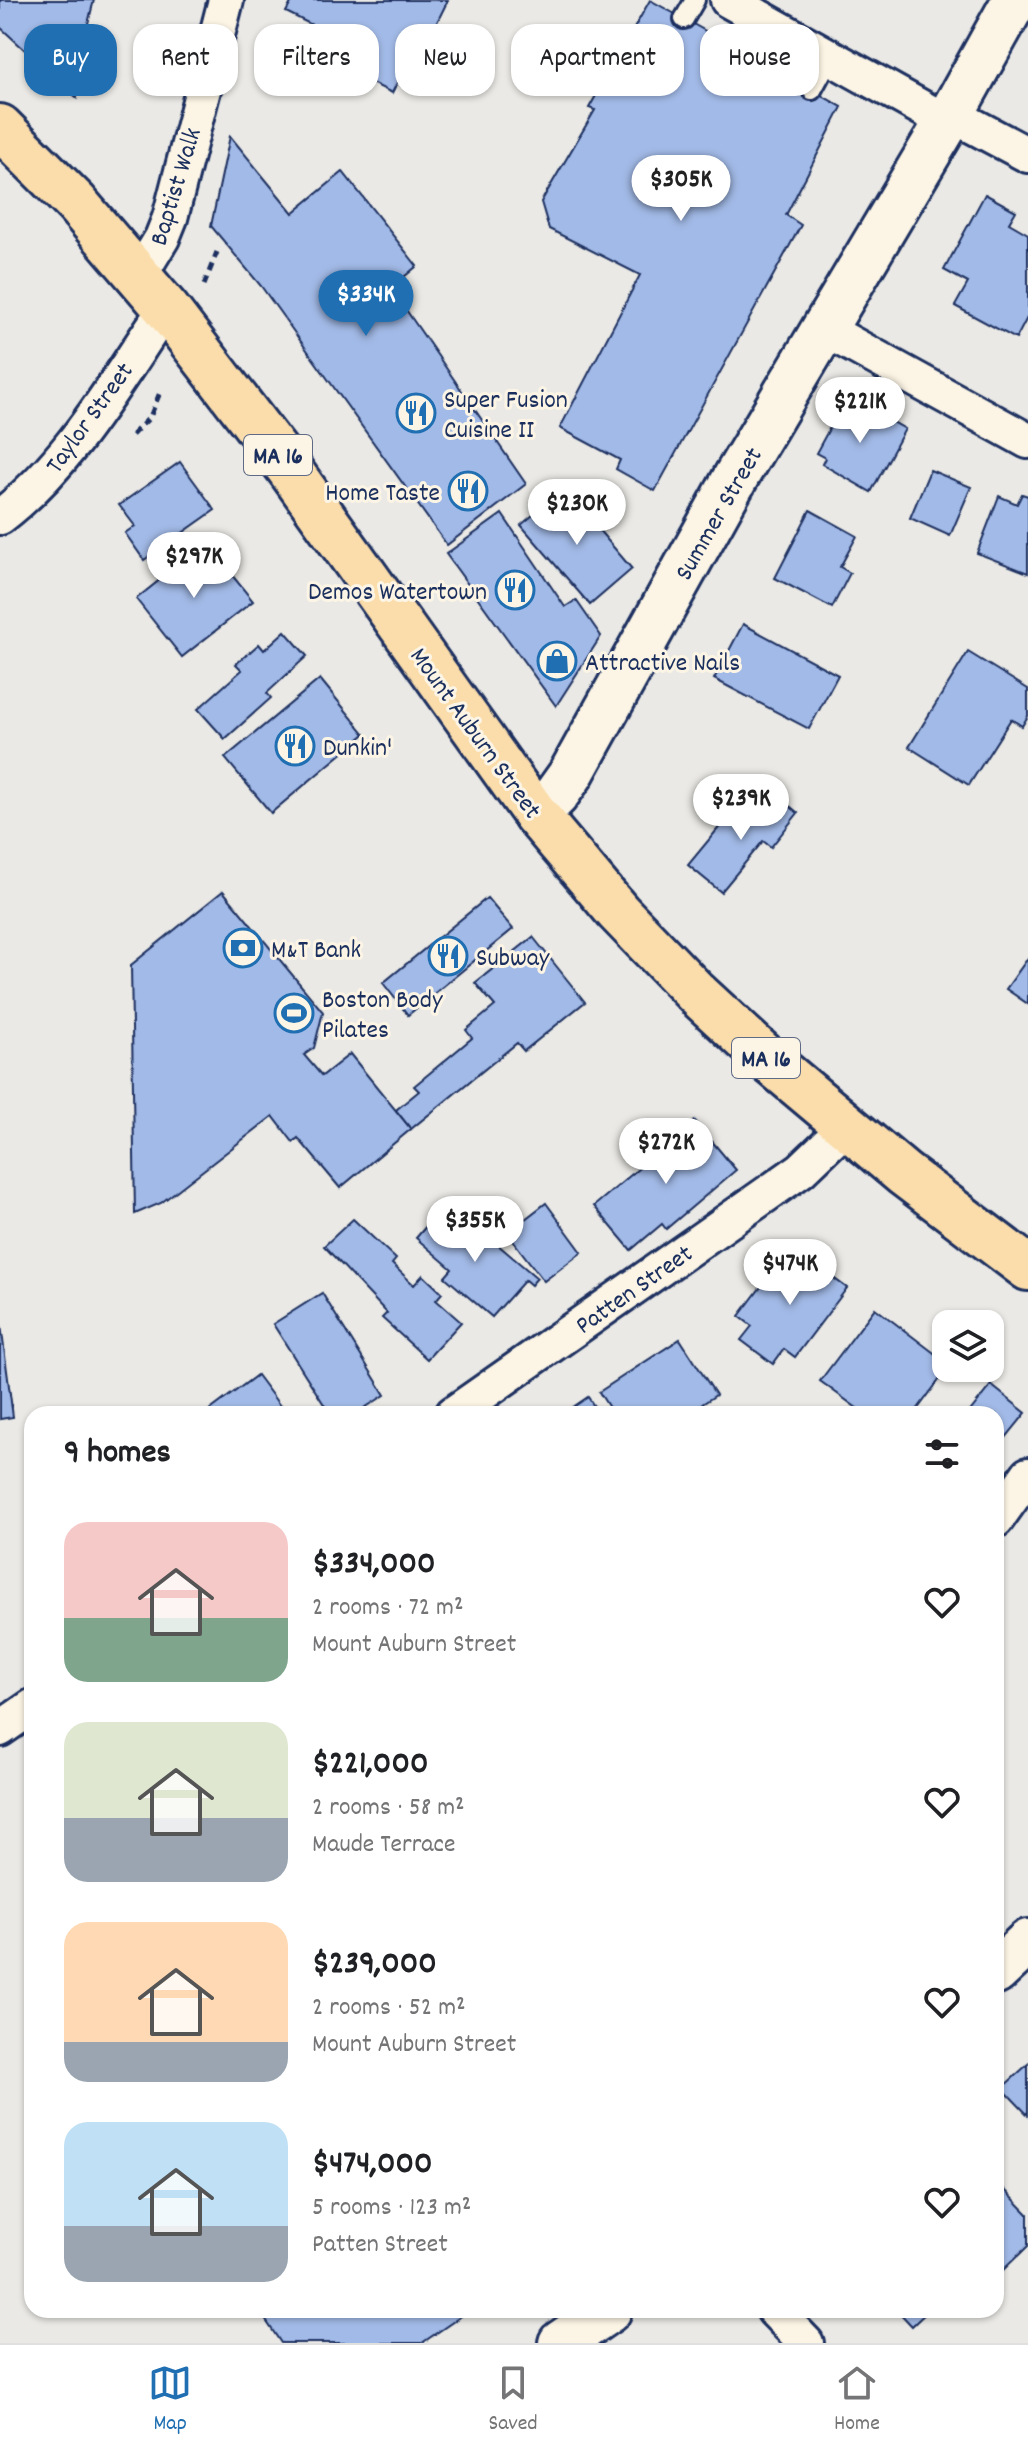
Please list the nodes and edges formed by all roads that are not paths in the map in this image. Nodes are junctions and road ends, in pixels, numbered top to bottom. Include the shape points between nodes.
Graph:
1 (226, 0) edge
2 (695, 0) edge
3 (728, 0) edge
4 (1015, 0) edge
5 (684, 19) dead end
6 (830, 57) junction
7 (819, 77) edge
8 (949, 118) junction
9 (0, 127) edge
10 (1028, 155) edge
11 (153, 292) junction
12 (824, 329) junction
13 (1028, 441) edge
14 (0, 517) edge
15 (536, 815) junction
16 (847, 1126) junction
17 (1028, 1268) edge
18 (478, 1406) edge
19 (1028, 1475) edge
20 (1004, 1509) edge
21 (24, 1712) edge
22 (0, 1729) edge
23 (1028, 1942) edge
24 (1004, 1964) edge
25 (597, 2318) edge
26 (782, 2318) edge
27 (561, 2343) edge
28 (806, 2343) edge

1 - 11 street, Baptist Walk via 162,238
2 - 5 lane
3 - 6 street
4 - 8 street, Summer Street
6 - 7 lane
6 - 8 street
8 - 10 street
8 - 12 street, Summer Street
9 - 11 main road, Mount Auburn Street / MA 16 via 76,203
11 - 14 street, Taylor Street via 60,460
11 - 15 main road, Mount Auburn Street / MA 16 via 287,466
12 - 13 street
12 - 15 street, Summer Street via 571,774
15 - 16 main road, Mount Auburn Street / MA 16 via 696,993
16 - 17 main road, Mount Auburn Street / MA 16
16 - 18 street, Patten Street via 801,1170
19 - 20 street
21 - 22 street
23 - 24 street
25 - 27 street
26 - 28 street

